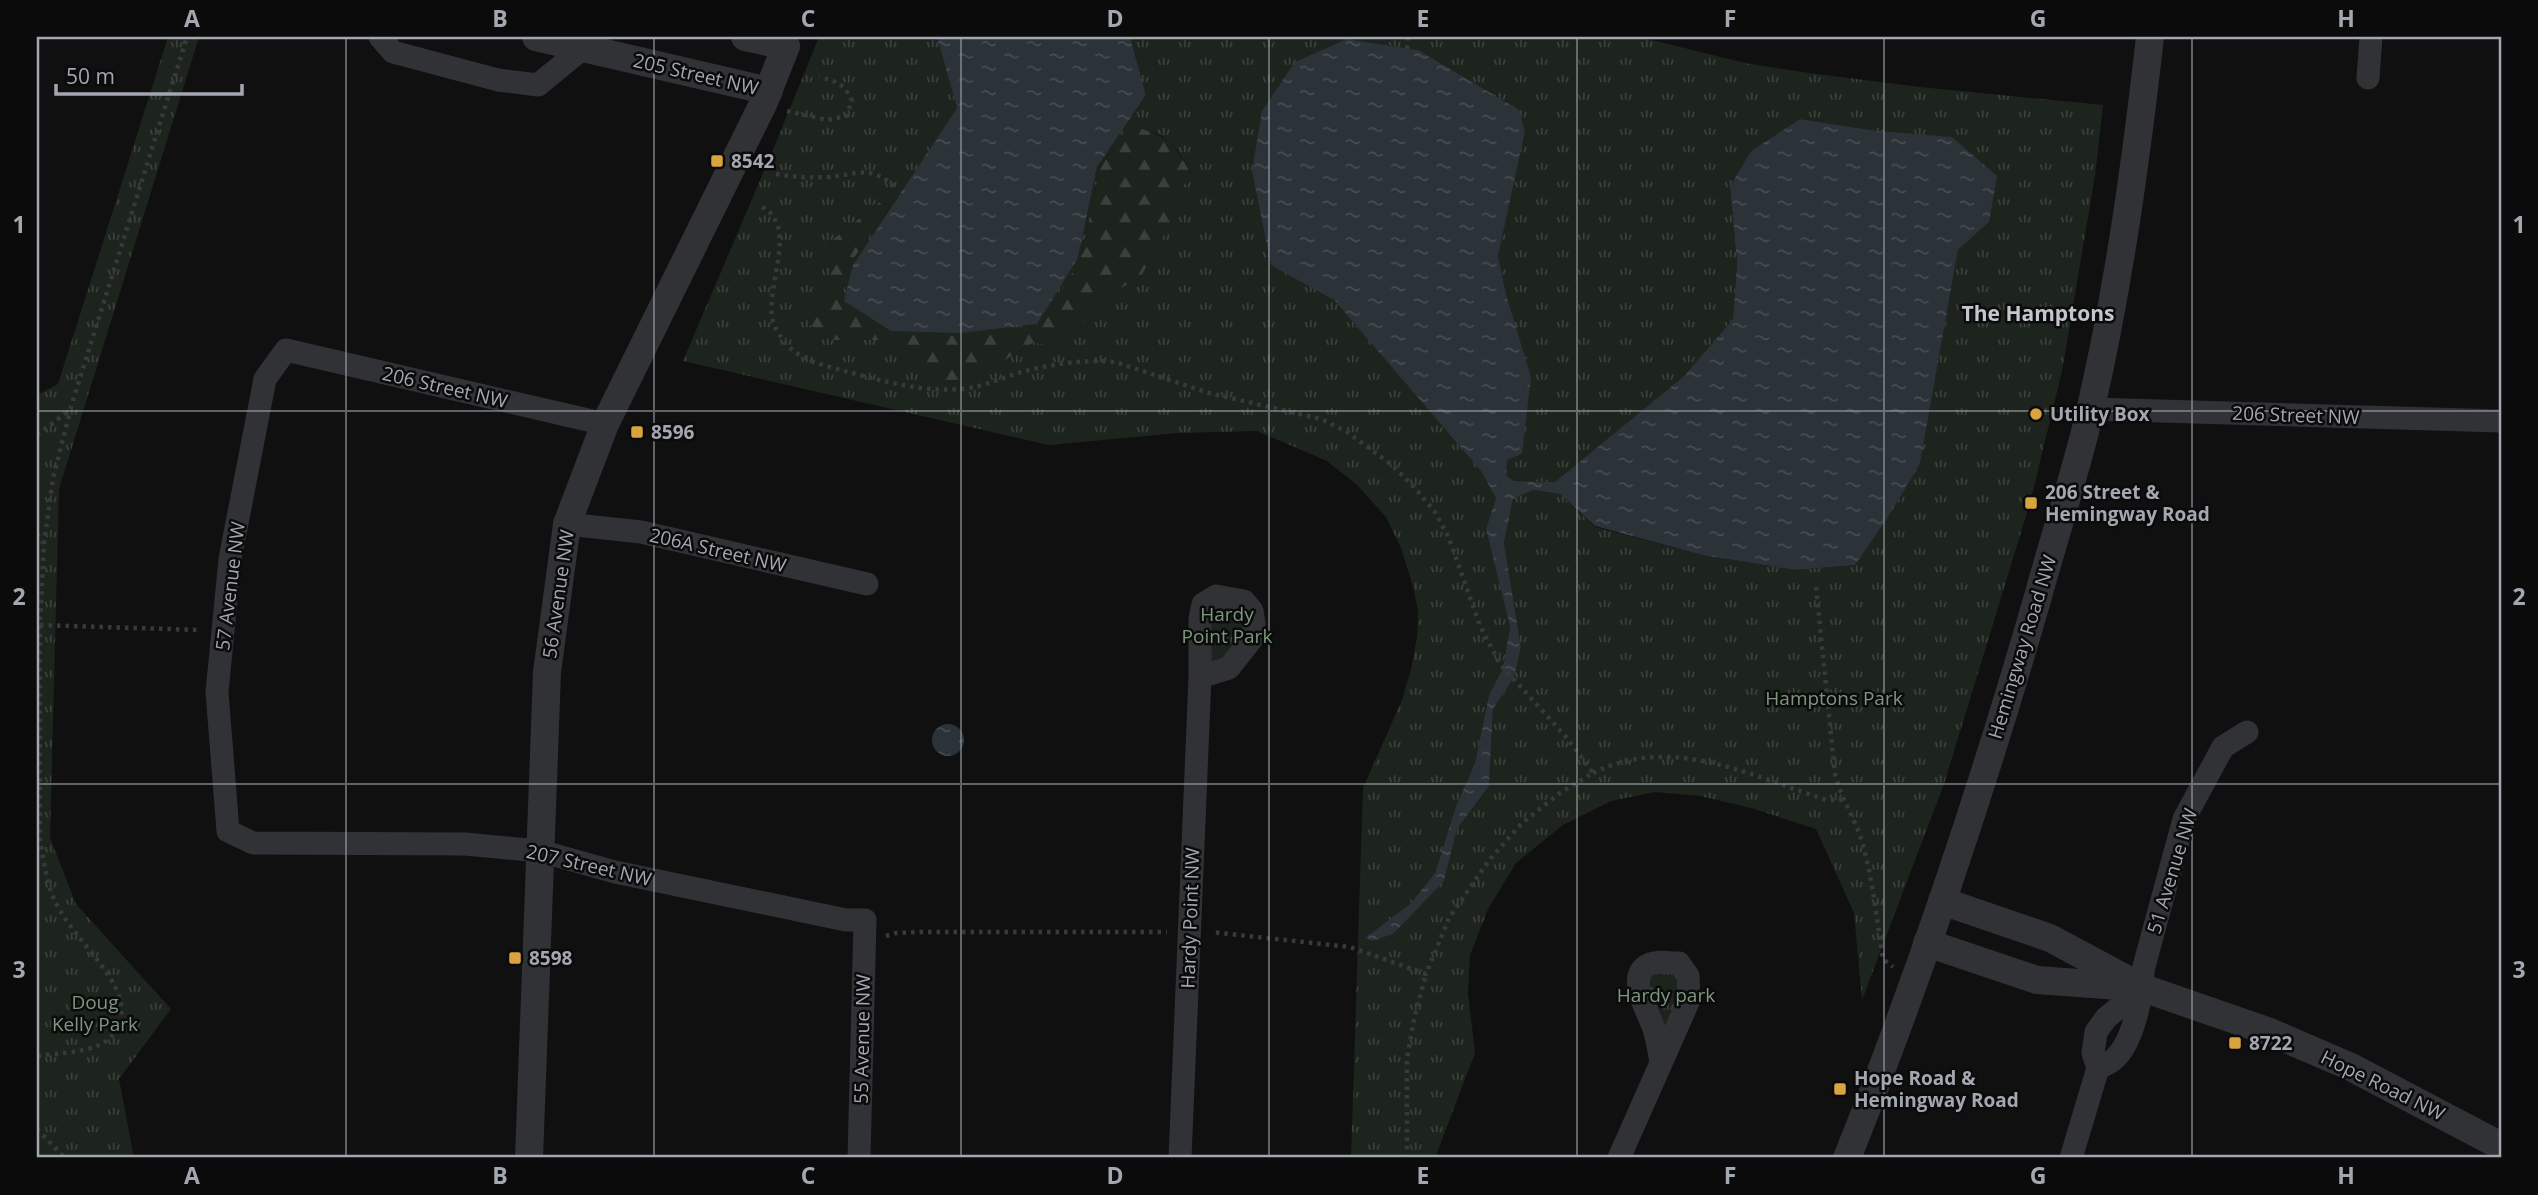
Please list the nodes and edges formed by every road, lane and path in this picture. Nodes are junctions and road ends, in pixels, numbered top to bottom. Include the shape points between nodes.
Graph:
1 (187, 37) edge
2 (380, 37) edge
3 (536, 37) edge
4 (745, 37) edge
5 (1408, 37) edge
6 (2150, 37) edge
7 (2371, 37) edge
8 (788, 41) edge
9 (584, 42) edge
10 (1407, 49) dead end
11 (819, 77) dead end
12 (2368, 78) dead end
13 (766, 98) junction
14 (776, 174) dead end
15 (898, 189) dead end
16 (762, 207) dead end
17 (286, 350) joint
18 (2091, 409) junction
19 (70, 410) junction
20 (2501, 421) edge
21 (605, 424) junction
22 (37, 435) edge
23 (567, 524) junction
24 (37, 534) edge
25 (44, 544) junction
26 (867, 584) dead end
27 (1816, 587) dead end
28 (40, 625) junction
29 (199, 630) dead end
30 (1200, 677) dead end
31 (2247, 732) dead end
32 (1593, 773) junction
33 (1843, 800) junction
34 (228, 831) joint
35 (540, 851) junction
36 (1942, 901) junction
37 (865, 920) joint
38 (1189, 931) junction
39 (864, 943) junction
40 (1927, 943) junction
41 (1883, 959) dead end
42 (1426, 974) junction
43 (2143, 988) junction
44 (37, 1056) edge
45 (1661, 1062) dead end
46 (37, 1129) edge
47 (2501, 1146) edge
48 (65, 1158) edge
49 (529, 1158) edge
50 (859, 1158) edge
51 (1180, 1158) edge
52 (1407, 1158) edge
53 (1619, 1158) edge
54 (1847, 1158) edge
55 (2071, 1158) edge

1 - 19 path
2 - 9 street via 393,52 498,80 538,85
3 - 9 street, 205 Street NW
4 - 8 street
5 - 10 path
6 - 18 street, Hemingway Road NW via 2136,159
7 - 12 street
8 - 13 street, 56 Avenue NW
9 - 13 street, 205 Street NW
11 - 13 path via 841,83 848,90 852,101 846,116 827,120 803,116
13 - 21 street, 56 Avenue NW
14 - 15 path via 804,178 867,172 884,177
16 - 32 path via 778,223 772,316 786,346 814,362 911,388 950,390 985,385 1024,371 1100,360 1209,393 1321,419 1346,432 1392,466 1434,512 1500,664
17 - 21 street, 206 Street NW
17 - 34 street, 57 Avenue NW via 265,379 230,559 217,692
18 - 20 street, 206 Street NW
18 - 36 street, Hemingway Road NW via 2013,682
19 - 22 path
19 - 25 path via 53,478
21 - 23 street, 56 Avenue NW
23 - 26 street, 206A Street NW via 641,532
23 - 35 street, 56 Avenue NW via 547,672
24 - 25 path
25 - 28 path
27 - 33 path via 1834,764
28 - 29 path
28 - 44 path via 39,803 46,875 54,900 121,1001 120,1023 113,1036 100,1045
30 - 38 street, Hardy Point NW
31 - 43 street, 51 Avenue NW via 2223,747 2184,819 2143,970
32 - 33 path via 1637,758 1690,757 1826,800
32 - 42 path via 1522,822 1490,859 1449,918
33 - 41 path via 1864,849
34 - 35 street, 207 Street NW via 253,843 465,845
35 - 37 street, 207 Street NW via 615,872 846,920
35 - 49 street, 56 Avenue NW
36 - 40 street, Hemingway Road NW
36 - 43 street, Hope Road NW via 2050,938
37 - 39 street, 55 Avenue NW
38 - 39 path via 896,933
38 - 42 path via 1350,947
38 - 51 street, Hardy Point NW
39 - 50 street, 55 Avenue NW
40 - 43 street, Hope Road NW via 2037,980
40 - 54 street, Hemingway Road NW
42 - 52 path via 1407,1059
43 - 47 street, Hope Road NW via 2270,1032 2349,1066
43 - 55 street, 51 Avenue NW via 2127,1042 2114,1059 2098,1068
45 - 53 street
46 - 48 path

